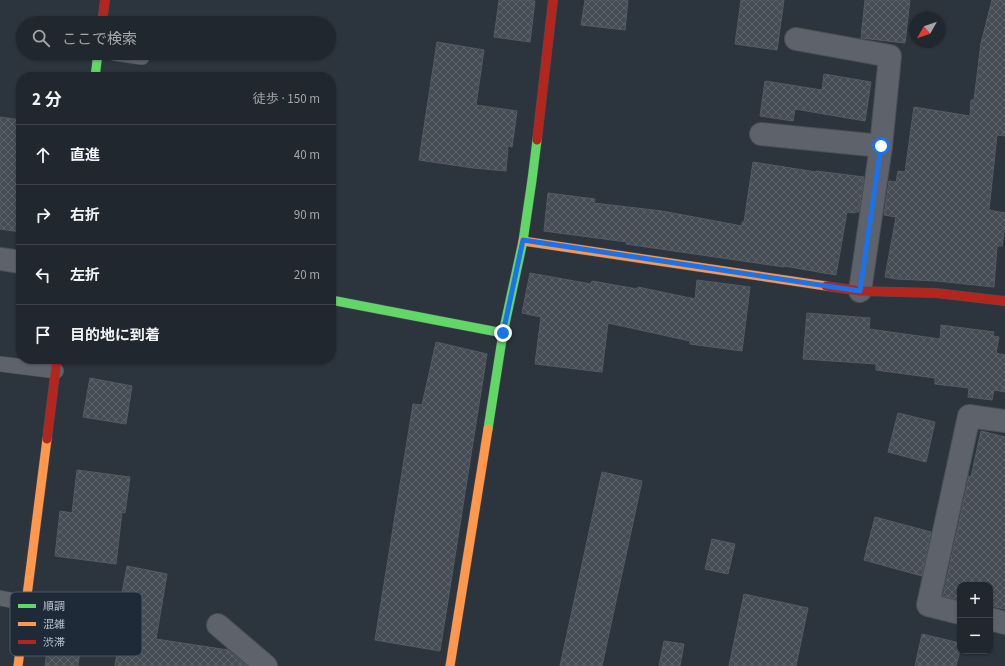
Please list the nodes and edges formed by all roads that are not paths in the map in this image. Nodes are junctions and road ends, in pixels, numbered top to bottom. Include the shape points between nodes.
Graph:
1 (105, 0) edge
2 (553, 0) edge
3 (103, 16) edge
4 (796, 39) dead end
5 (97, 60) edge
6 (96, 72) edge
7 (761, 134) dead end
8 (881, 146) junction
9 (523, 240) junction
10 (0, 259) edge
11 (16, 261) edge
12 (860, 291) junction
13 (336, 301) edge
14 (1005, 301) edge
15 (503, 333) junction
16 (0, 364) edge
17 (57, 365) edge
18 (1005, 421) edge
19 (27, 592) edge
20 (0, 598) edge
21 (10, 600) edge
22 (957, 612) edge
23 (993, 621) edge
24 (1005, 623) edge
25 (218, 625) dead end
26 (19, 656) edge
27 (18, 666) edge
28 (266, 666) edge
29 (450, 666) edge

1 - 3 street
2 - 9 street
4 - 8 street via 890,56
5 - 6 street
7 - 8 street
8 - 12 street
9 - 12 street
9 - 15 street
10 - 11 street
12 - 14 street via 936,294
13 - 15 street
15 - 29 street
16 - 17 lane
17 - 19 street
18 - 22 street via 969,416 928,605
20 - 21 lane
23 - 24 street
25 - 28 street
26 - 27 street

